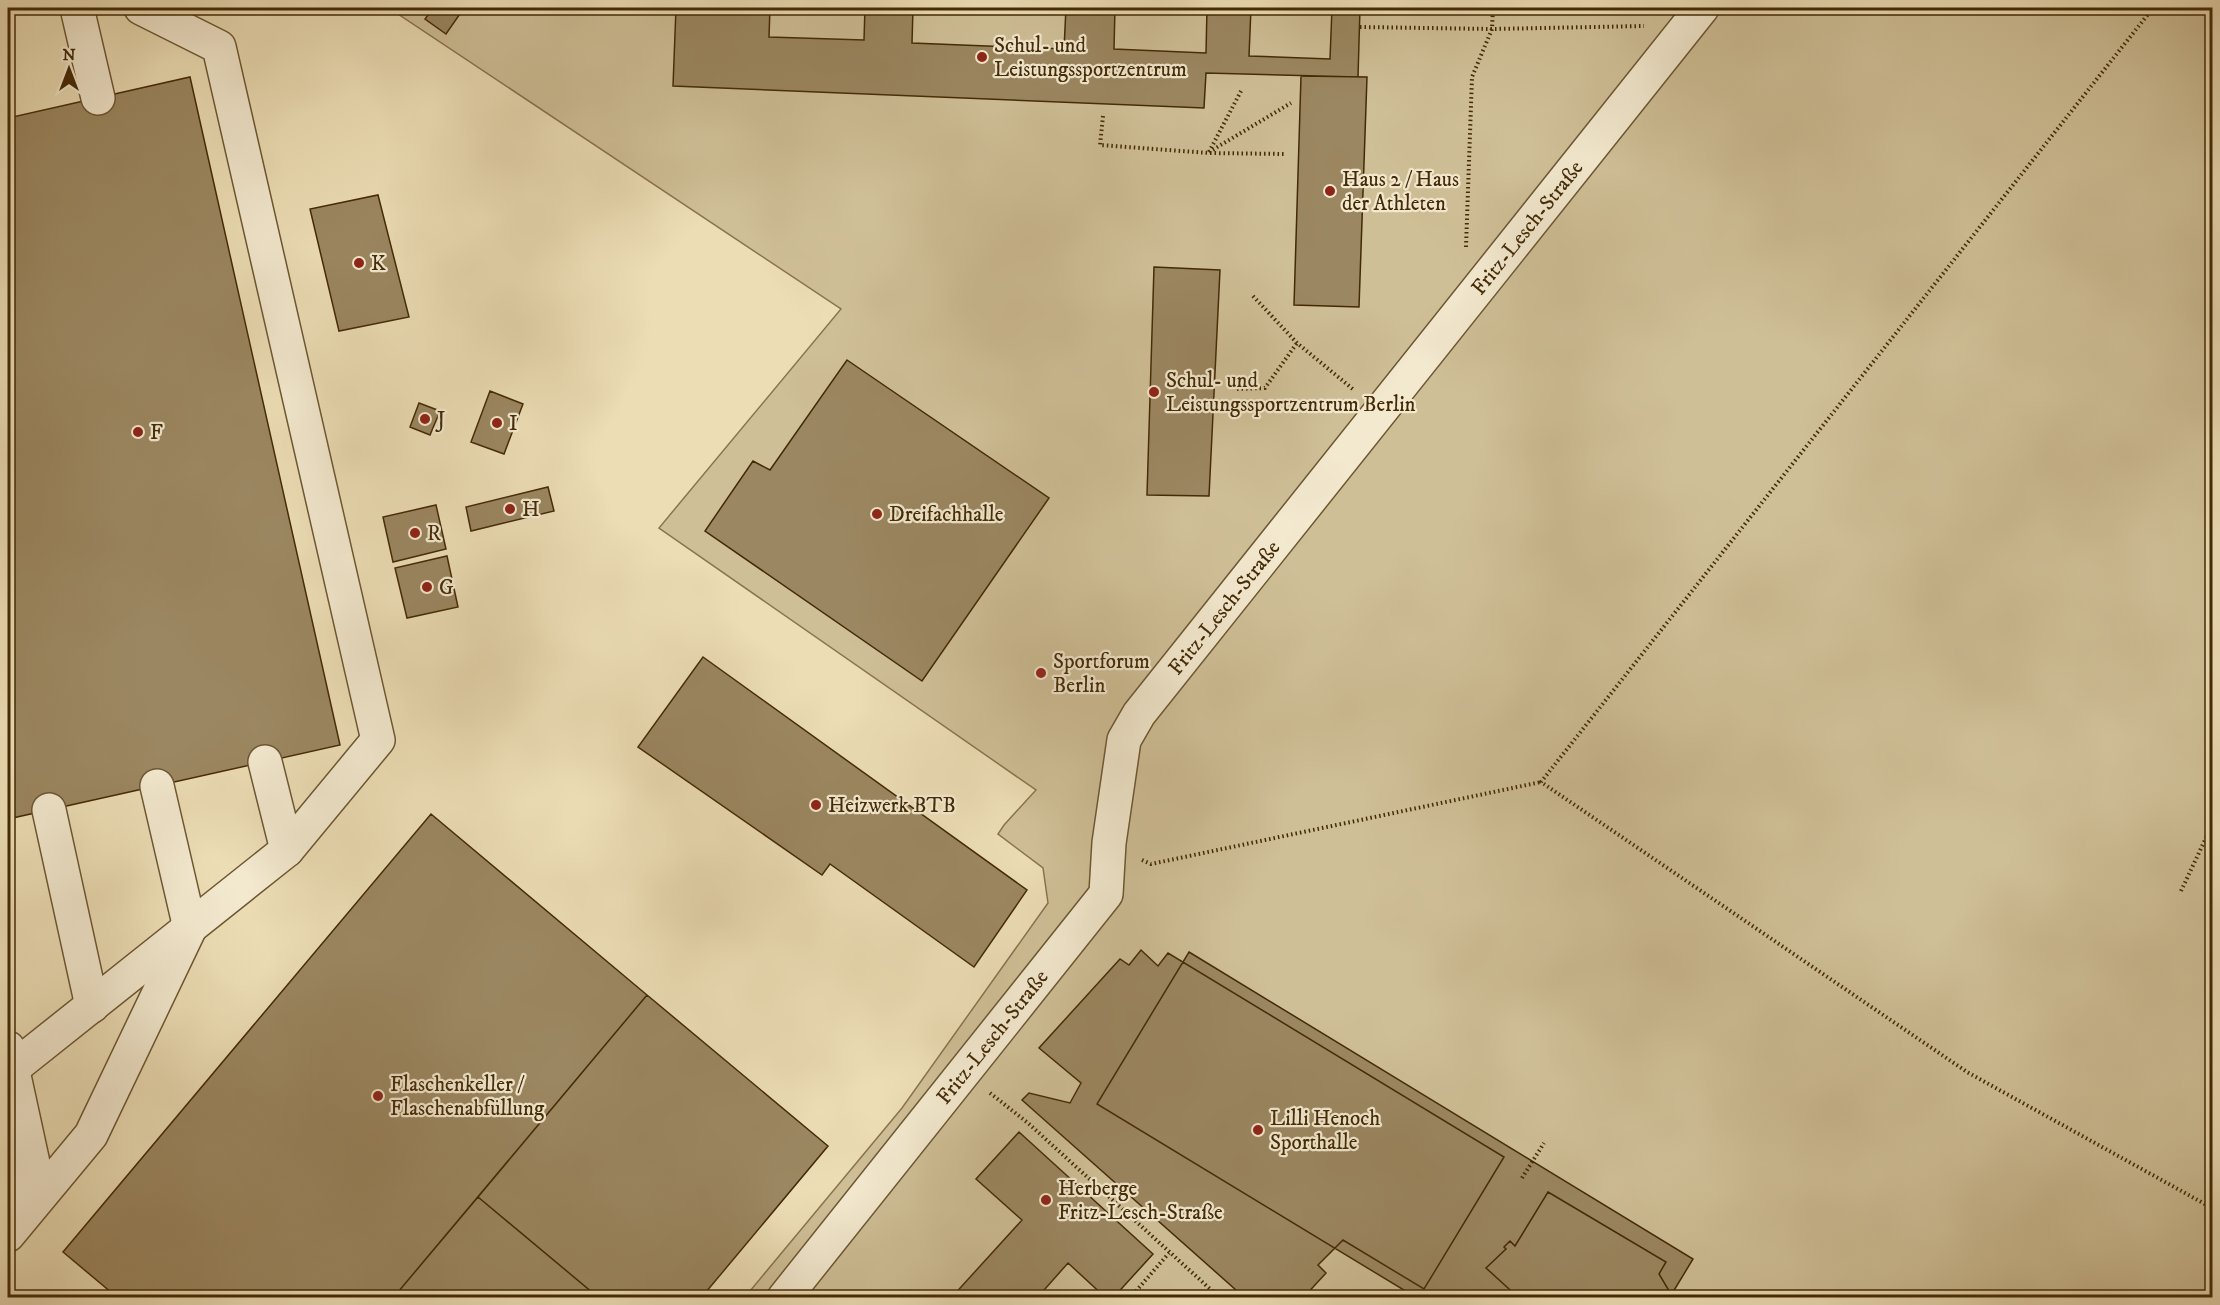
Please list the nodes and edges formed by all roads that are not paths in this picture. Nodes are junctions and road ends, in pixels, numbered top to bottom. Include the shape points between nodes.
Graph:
1 (77, 8) edge
2 (141, 8) edge
3 (1695, 16) edge
4 (98, 98) dead end
5 (265, 762) dead end
6 (157, 786) dead end
7 (49, 810) dead end
8 (287, 850) junction
9 (190, 928) junction
10 (92, 1006) junction
11 (11, 1072) edge
12 (18, 1149) edge
13 (8, 1197) edge
14 (8, 1235) edge
15 (784, 1298) edge

1 - 4 street
2 - 8 street via 219,47 378,740
3 - 15 street, Fritz-Lesch-Straße via 1139,714 1124,740 1106,894
5 - 8 street
6 - 9 street
7 - 10 street
8 - 9 street
9 - 10 street
9 - 14 street via 91,1135
10 - 11 street
11 - 12 street
12 - 13 street via 33,1163

